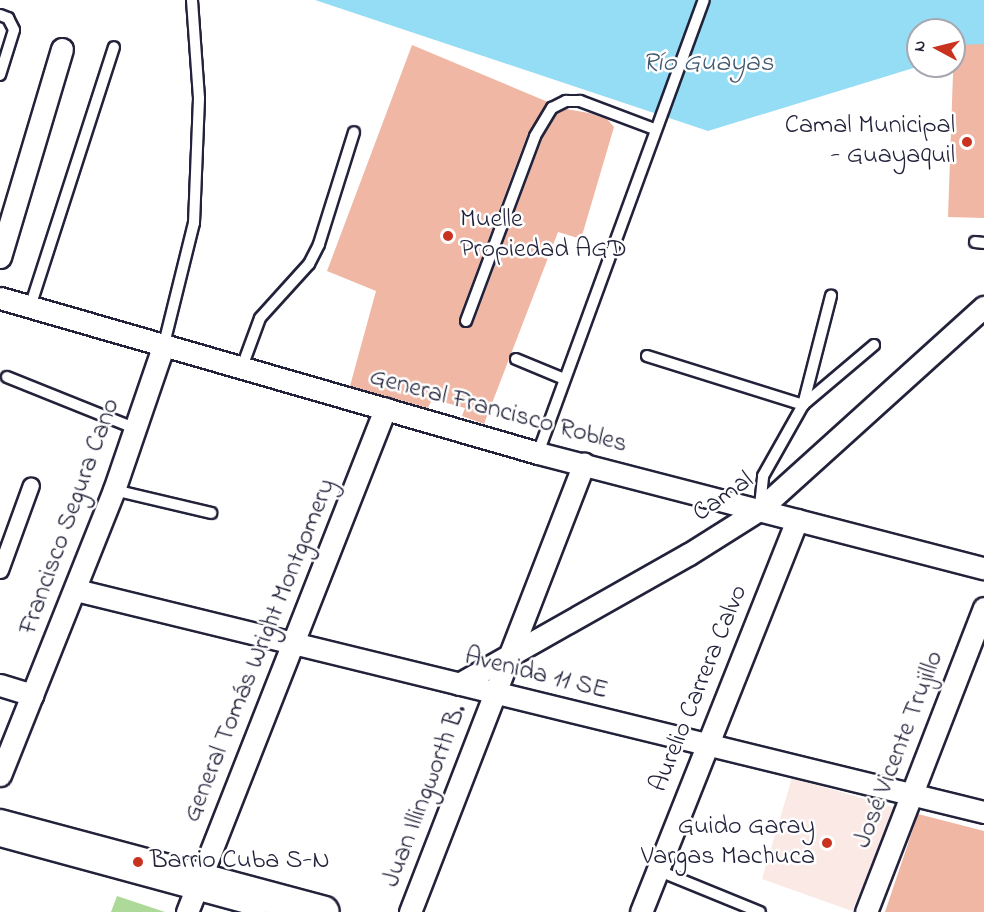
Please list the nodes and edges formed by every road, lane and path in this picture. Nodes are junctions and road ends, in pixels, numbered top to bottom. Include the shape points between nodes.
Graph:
1 (192, 0) edge
2 (704, 0) edge
3 (0, 15) edge
4 (114, 47) dead end
5 (62, 49) dead end
6 (0, 75) edge
7 (654, 129) junction
8 (354, 132) dead end
9 (0, 257) edge
10 (831, 296) dead end
11 (0, 298) edge
12 (30, 307) junction
13 (984, 307) edge
14 (466, 321) dead end
15 (164, 345) junction
16 (874, 345) dead end
17 (647, 356) dead end
18 (516, 359) dead end
19 (242, 367) junction
20 (7, 377) dead end
21 (564, 379) junction
22 (803, 405) junction
23 (385, 410) junction
24 (134, 428) junction
25 (538, 453) junction
26 (584, 464) junction
27 (31, 486) dead end
28 (114, 490) junction
29 (759, 510) junction
30 (211, 513) dead end
31 (797, 520) junction
32 (984, 568) edge
33 (0, 570) edge
34 (76, 590) junction
35 (984, 608) edge
36 (293, 642) junction
37 (512, 654) junction
38 (459, 684) junction
39 (0, 686) edge
40 (495, 692) junction
41 (33, 695) junction
42 (705, 744) junction
43 (0, 775) edge
44 (913, 795) junction
45 (984, 812) edge
46 (0, 825) edge
47 (0, 841) edge
48 (657, 870) junction
49 (193, 895) edge
50 (274, 908) edge
51 (324, 912) edge
52 (410, 912) edge
53 (641, 912) edge
54 (760, 912) edge
55 (866, 912) edge

1 - 15 lane via 199,98 194,223
2 - 7 lane
3 - 6 lane via 8,18 15,30
4 - 12 lane
5 - 9 street
7 - 14 lane via 580,102 566,101 552,108 535,136
7 - 21 lane
8 - 19 lane via 319,244 309,264 260,318
10 - 22 lane
11 - 12 street, General Francisco Robles
12 - 15 street, General Francisco Robles
13 - 29 street, Camal
15 - 19 street, General Francisco Robles
15 - 24 street, Francisco Segura Cano
16 - 22 lane
17 - 22 lane
18 - 21 lane
19 - 23 street, General Francisco Robles
20 - 24 lane
21 - 25 lane
22 - 29 lane via 763,477
23 - 25 street, General Francisco Robles
23 - 36 street, General Tomás Wright Montgomery
24 - 28 street, Francisco Segura Cano
25 - 26 street, General Francisco Robles
26 - 29 street, General Francisco Robles
26 - 37 street, Juan Illingworth B.
27 - 33 street
28 - 30 lane
28 - 34 street, Francisco Segura Cano
29 - 31 street, General Francisco Robles
29 - 37 street, Camal
31 - 32 street, General Francisco Robles
31 - 42 street, Aurelio Carrera Calvo
34 - 36 street, Avenida 11 SE
34 - 41 street, Francisco Segura Cano
35 - 44 street, José Vicente Trujillo
36 - 38 street, Avenida 11 SE
36 - 49 street, General Tomás Wright Montgomery
37 - 38 street, Camal
37 - 40 street, Juan Illingworth B.
38 - 40 street, Avenida 11 SE
39 - 41 street
40 - 42 street, Avenida 11 SE
40 - 52 street, Juan Illingworth B.
41 - 43 street, Francisco Segura Cano
42 - 44 street, Avenida 11 SE
42 - 48 street, Aurelio Carrera Calvo
44 - 45 street, Avenida 11 SE
44 - 55 street, José Vicente Trujillo
46 - 49 main road
47 - 49 lane
48 - 53 street, Aurelio Carrera Calvo
48 - 54 lane
49 - 50 main road
50 - 51 main road

